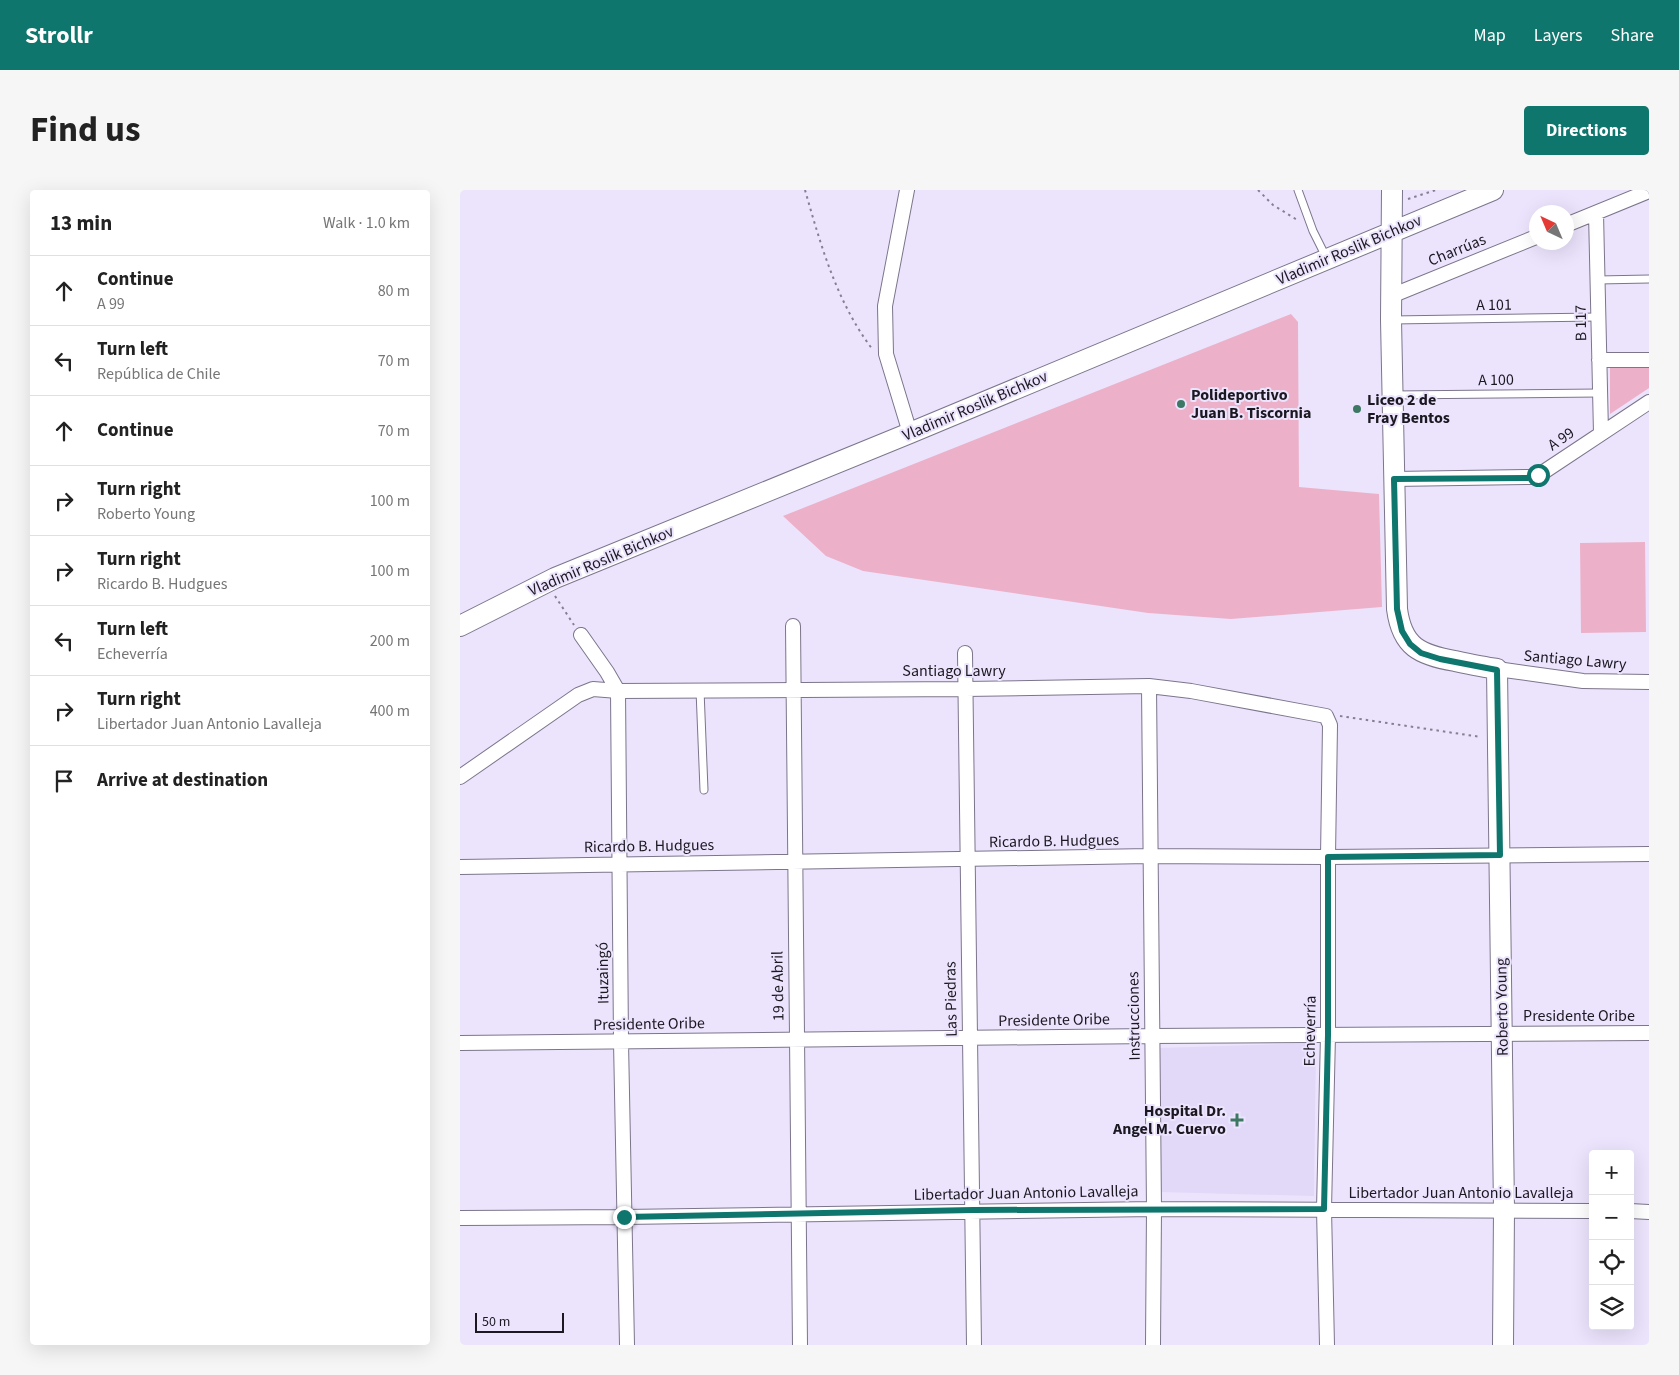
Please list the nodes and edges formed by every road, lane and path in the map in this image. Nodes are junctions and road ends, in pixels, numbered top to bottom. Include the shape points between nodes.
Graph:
1 (805, 190) edge
2 (907, 190) edge
3 (1258, 190) edge
4 (1298, 190) edge
5 (1436, 190) edge
6 (1493, 190) edge
7 (1649, 191) edge
8 (1391, 197) edge
9 (1596, 213) junction
10 (1574, 222) edge
11 (1313, 231) junction
12 (1390, 233) junction
13 (1529, 240) edge
14 (1327, 259) junction
15 (1649, 279) edge
16 (1598, 280) junction
17 (1391, 296) junction
18 (1598, 317) junction
19 (1391, 320) junction
20 (873, 350) dead end
21 (1599, 360) junction
22 (1649, 360) edge
23 (1599, 393) junction
24 (1393, 395) junction
25 (1649, 402) edge
26 (910, 433) junction
27 (1601, 433) junction
28 (1394, 479) junction
29 (548, 582) junction
30 (460, 626) edge
31 (793, 626) dead end
32 (581, 635) joint
33 (964, 653) dead end
34 (1497, 670) junction
35 (1649, 682) edge
36 (1149, 686) junction
37 (793, 689) junction
38 (965, 689) junction
39 (700, 690) junction
40 (618, 691) junction
41 (1328, 719) junction
42 (1498, 740) junction
43 (460, 777) edge
44 (704, 790) dead end
45 (1649, 854) edge
46 (1500, 855) junction
47 (1150, 856) junction
48 (1328, 857) junction
49 (967, 861) junction
50 (794, 862) junction
51 (619, 864) junction
52 (460, 867) edge
53 (1649, 1033) edge
54 (1502, 1034) junction
55 (1328, 1035) junction
56 (1152, 1036) junction
57 (970, 1039) junction
58 (796, 1040) junction
59 (621, 1042) junction
60 (460, 1043) edge
61 (1154, 1209) junction
62 (1324, 1209) junction
63 (973, 1210) junction
64 (1504, 1210) junction
65 (1589, 1211) edge
66 (1634, 1211) edge
67 (1649, 1212) edge
68 (798, 1214) junction
69 (624, 1217) junction
70 (460, 1218) edge
71 (627, 1345) edge
72 (800, 1345) edge
73 (974, 1345) edge
74 (1153, 1345) edge
75 (1326, 1345) edge
76 (1503, 1345) edge

1 - 20 path via 836,287 862,337
2 - 26 street via 885,306 886,354
3 - 11 path via 1273,205
4 - 11 lane
5 - 8 path
6 - 12 street, Vladimir Roslik Bichkov
7 - 9 street
8 - 12 street
9 - 10 street
9 - 16 street, B 117
11 - 14 lane
12 - 14 street, Vladimir Roslik Bichkov
12 - 17 street
13 - 17 street, Charrúas
14 - 26 street, Vladimir Roslik Bichkov
15 - 16 lane
16 - 18 street, B 117
17 - 19 street
18 - 19 lane, A 101
18 - 21 street, B 117
19 - 24 street
21 - 22 street
21 - 23 street, B 117
23 - 24 lane, A 100
23 - 27 street, B 117
24 - 28 street
25 - 27 street, A 99
26 - 29 street, Vladimir Roslik Bichkov
27 - 28 street, A 99 via 1532,477
28 - 34 street via 1397,609 1402,631 1421,653
29 - 30 street, Vladimir Roslik Bichkov
29 - 32 path
31 - 37 street, 19 de Abril
32 - 40 street
33 - 38 street, Las Piedras
34 - 35 street, Santiago Lawry via 1583,681
34 - 42 street, Roberto Young
36 - 38 street, Santiago Lawry
36 - 41 street, Santiago Lawry via 1191,690 1314,713
36 - 47 street, Instrucciones
37 - 38 street, Santiago Lawry
37 - 39 street, Santiago Lawry
37 - 50 street, 19 de Abril
38 - 49 street, Las Piedras
39 - 40 street, Santiago Lawry
39 - 44 lane
40 - 43 street, Santiago Lawry via 593,689 578,695
40 - 51 street, Ituzaingó
41 - 42 path via 1342,715
41 - 48 street, Echeverría
42 - 46 street, Roberto Young
45 - 46 street, Ricardo B. Hudgues
46 - 48 street, Ricardo B. Hudgues
46 - 54 street, Roberto Young
47 - 48 street, Ricardo B. Hudgues
47 - 49 street, Ricardo B. Hudgues
47 - 56 street, Instrucciones
48 - 55 street, Echeverría
49 - 50 street, Ricardo B. Hudgues
49 - 57 street, Las Piedras
50 - 51 street, Ricardo B. Hudgues
50 - 58 street, 19 de Abril
51 - 52 street, Ricardo B. Hudgues
51 - 59 street, Ituzaingó
53 - 54 street, Presidente Oribe
54 - 55 street, Presidente Oribe
54 - 64 street, Roberto Young
55 - 56 street, Presidente Oribe
55 - 62 street, Echeverría
56 - 57 street, Presidente Oribe
56 - 61 street, Instrucciones
57 - 58 street, Presidente Oribe
57 - 63 street, Las Piedras
58 - 59 street, Presidente Oribe
58 - 68 street, 19 de Abril
59 - 60 street, Presidente Oribe
59 - 69 street, Ituzaingó
61 - 62 street, Libertador Juan Antonio Lavalleja
61 - 63 street, Libertador Juan Antonio Lavalleja
61 - 74 street, Instrucciones
62 - 64 street, Libertador Juan Antonio Lavalleja
62 - 75 street, Echeverría
63 - 68 street, Libertador Juan Antonio Lavalleja
63 - 73 street, Las Piedras
64 - 65 street, Libertador Juan Antonio Lavalleja
64 - 76 street, Roberto Young
66 - 67 street
68 - 69 street, Libertador Juan Antonio Lavalleja
68 - 72 street, 19 de Abril
69 - 70 street, Libertador Juan Antonio Lavalleja
69 - 71 street, Ituzaingó

